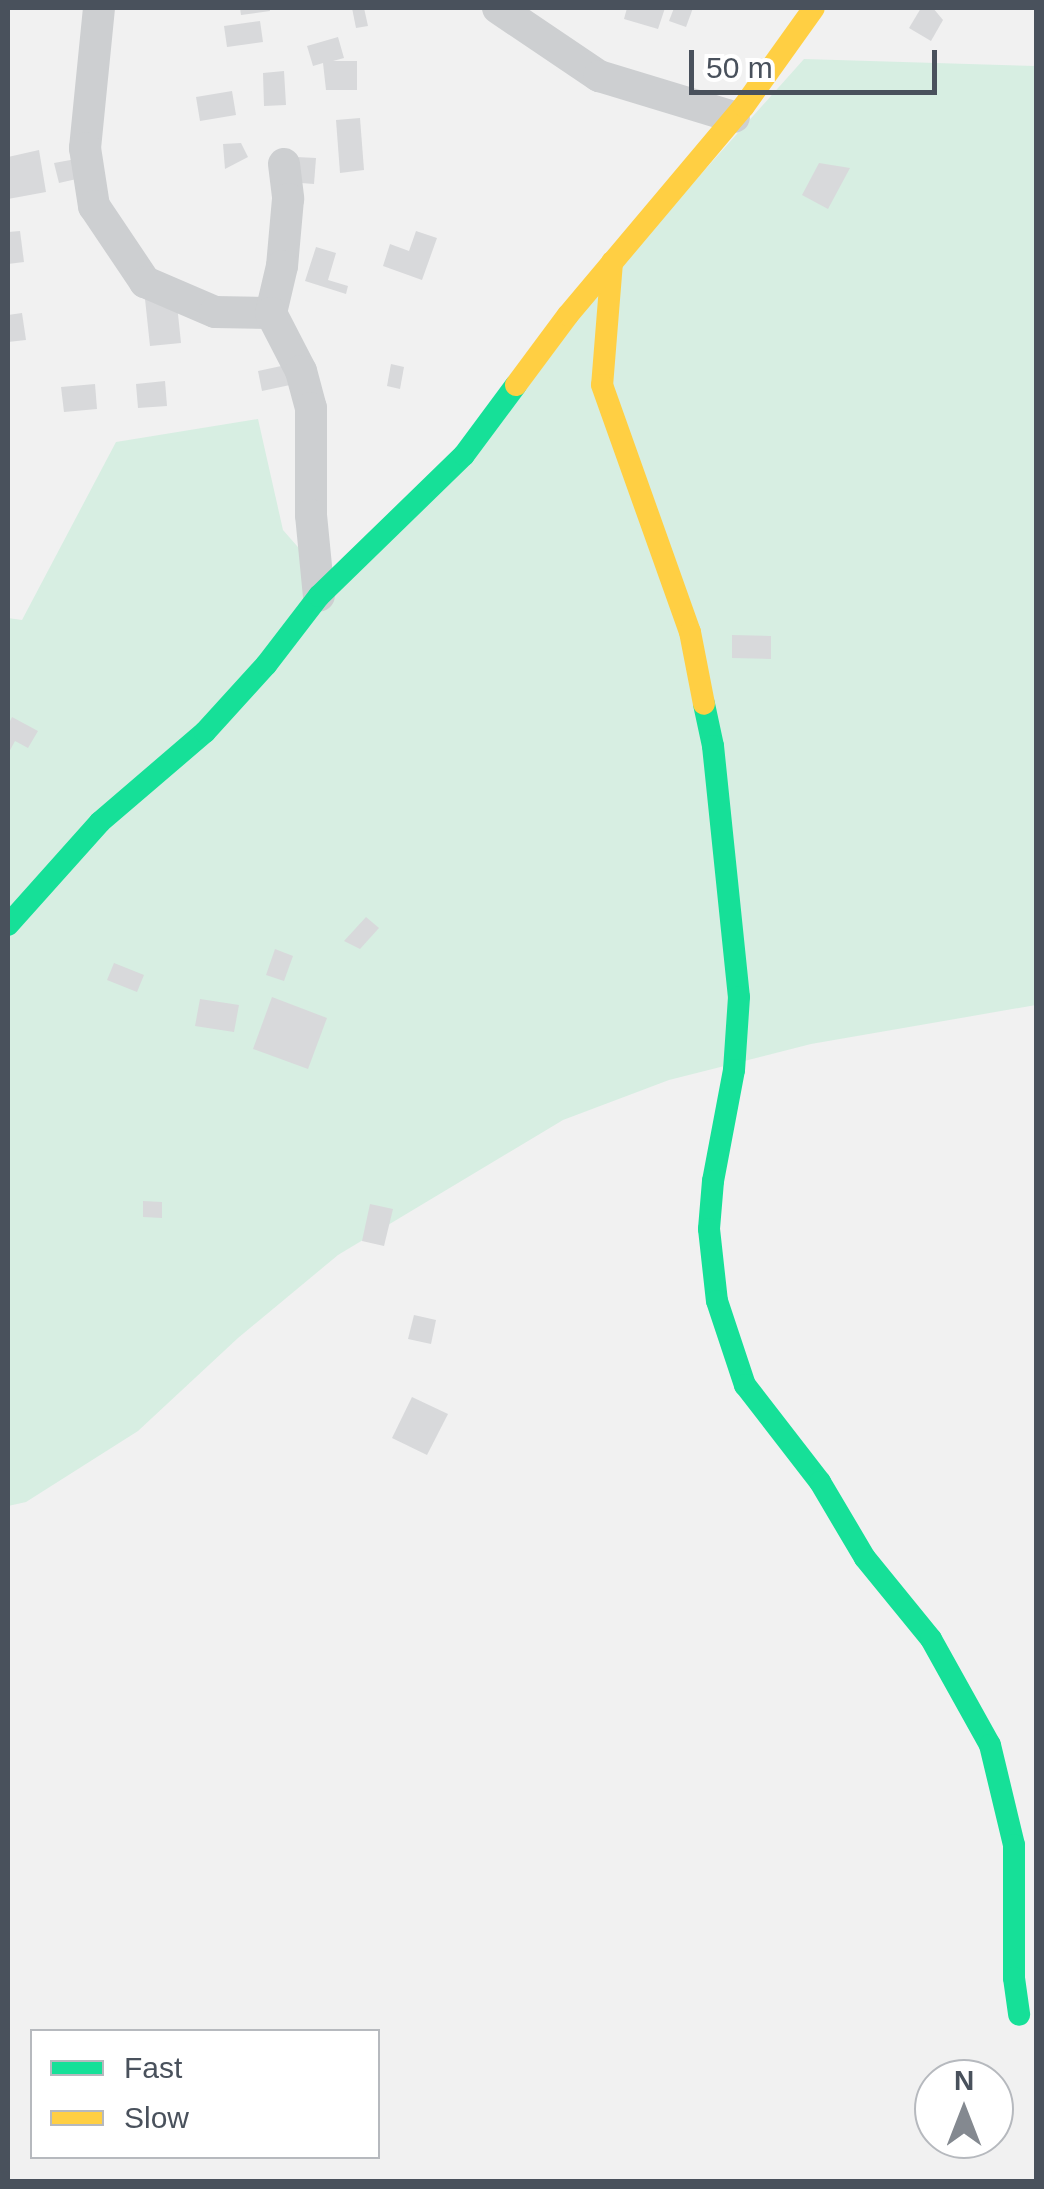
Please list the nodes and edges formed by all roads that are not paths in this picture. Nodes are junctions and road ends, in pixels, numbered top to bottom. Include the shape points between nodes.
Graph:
1 (99, 8) edge
2 (498, 8) edge
3 (814, 8) edge
4 (734, 116) junction
5 (284, 164) dead end
6 (612, 262) junction
7 (271, 314) junction
8 (319, 596) junction
9 (13, 913) edge
10 (1019, 2015) dead end

1 - 7 street via 85,148 94,206 145,282 216,312
2 - 4 street via 599,76
3 - 4 street
4 - 6 street
5 - 7 street via 288,199
6 - 8 street via 464,455
6 - 10 street via 602,386 690,632 713,746 739,997 709,1229 717,1301 745,1385 820,1482 865,1558 931,1639 990,1745 1014,1845
7 - 8 street via 301,371 311,408
8 - 9 street via 205,732 100,822

